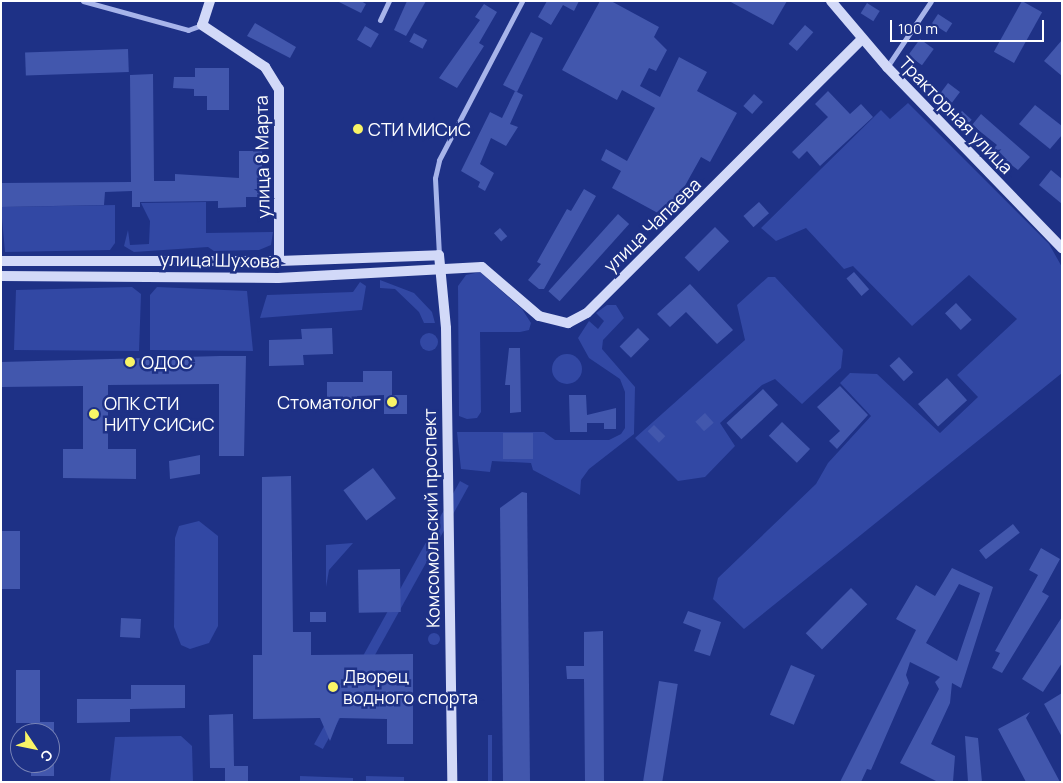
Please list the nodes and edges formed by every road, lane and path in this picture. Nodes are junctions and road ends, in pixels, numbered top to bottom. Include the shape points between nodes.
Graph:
1 (83, 1) edge
2 (210, 1) edge
3 (389, 1) edge
4 (522, 1) edge
5 (831, 1) edge
6 (932, 1) edge
7 (380, 20) dead end
8 (202, 25) junction
9 (862, 39) junction
10 (887, 67) junction
11 (1062, 248) edge
12 (439, 255) junction
13 (1, 260) edge
14 (278, 262) junction
15 (439, 270) junction
16 (1, 276) edge
17 (452, 782) edge

1 - 8 street via 188,30
2 - 8 main road
3 - 7 street
4 - 12 street via 439,160 435,178
5 - 9 main road, Тракторная улица
6 - 10 street
8 - 14 main road, улица 8 Марта via 265,67 279,89
9 - 10 main road, Тракторная улица
9 - 15 main road, улица Чапаева via 587,313 568,323 549,322 482,267
10 - 11 main road, Тракторная улица
12 - 14 main road, улица Шухова
12 - 15 main road, Комсомольский проспект
13 - 14 main road, улица Шухова
15 - 16 main road, улица Шухова via 278,278
15 - 17 main road, Комсомольский проспект via 446,328

